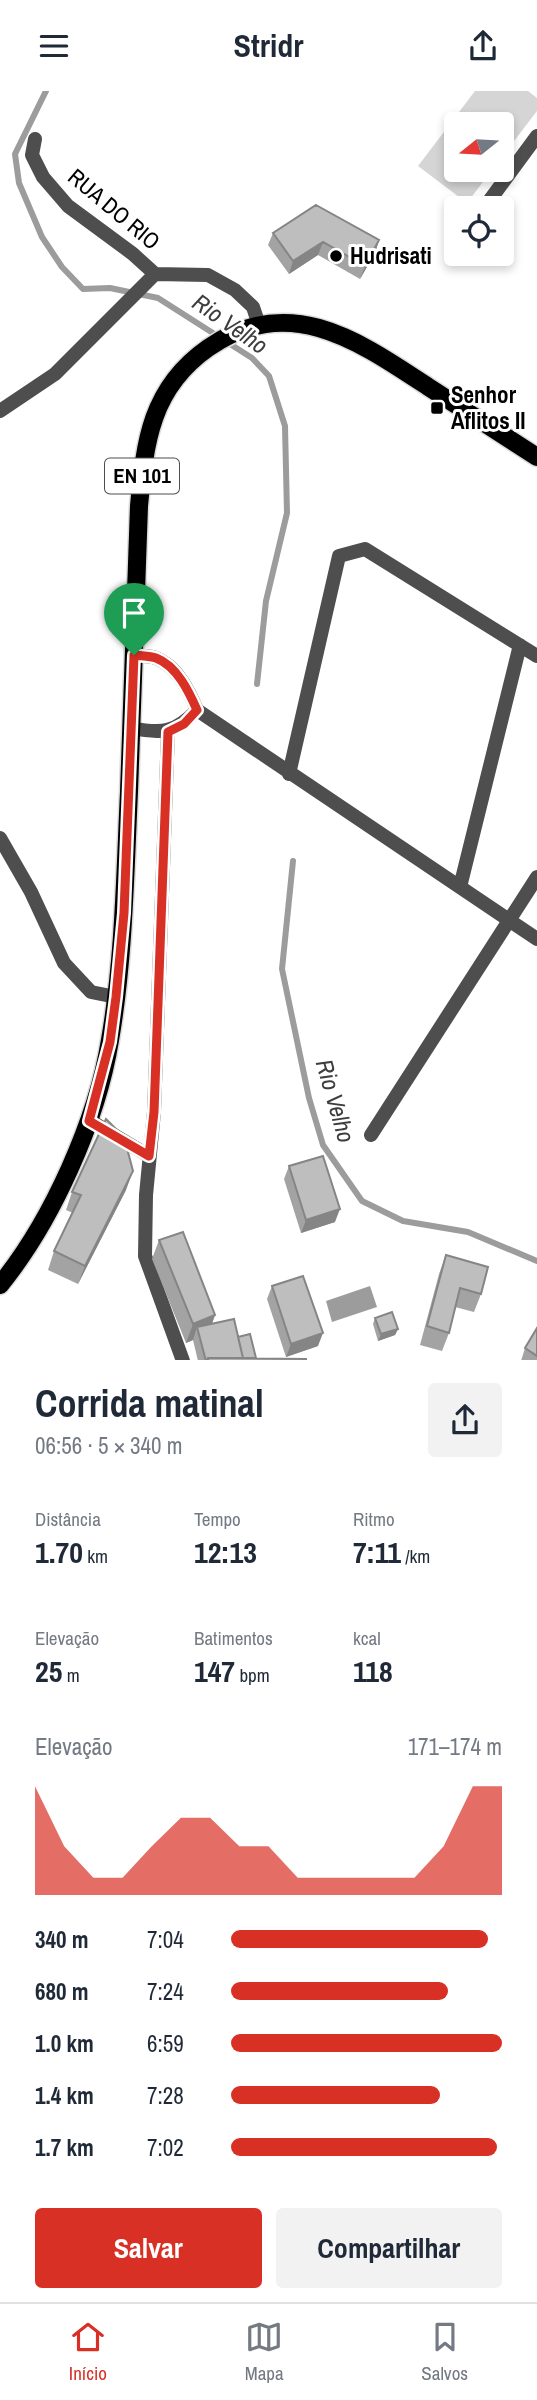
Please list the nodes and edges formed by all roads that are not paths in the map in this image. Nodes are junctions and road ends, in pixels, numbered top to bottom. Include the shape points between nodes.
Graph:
1 (537, 136) edge
2 (34, 139) dead end
3 (493, 196) edge
4 (155, 274) junction
5 (259, 325) junction
6 (0, 411) edge
7 (537, 457) edge
8 (520, 645) junction
9 (134, 655) junction
10 (537, 656) edge
11 (197, 710) junction
12 (131, 728) junction
13 (168, 732) junction
14 (289, 774) junction
15 (0, 838) edge
16 (537, 877) edge
17 (460, 887) junction
18 (508, 920) junction
19 (537, 939) edge
20 (116, 997) junction
21 (89, 1121) junction
22 (371, 1135) dead end
23 (149, 1156) junction
24 (0, 1285) edge
25 (183, 1360) edge

1 - 3 street
2 - 4 street, RUA DO RIO via 32,155 43,177 68,206
4 - 5 street via 208,275 253,307
4 - 6 street via 55,374
5 - 7 main road, EN 101 via 300,323 335,332 370,349
5 - 9 main road, EN 101 via 223,337 196,356 160,400 143,460
8 - 10 street
8 - 14 street via 366,549 339,556
8 - 17 street
9 - 11 street via 158,659 177,675
9 - 12 main road, EN 101
11 - 13 street
11 - 14 street
12 - 13 street
12 - 20 main road, EN 101
13 - 23 street
14 - 17 street
15 - 20 street via 64,963 91,992
16 - 18 street
17 - 18 street
18 - 19 street
18 - 22 street
20 - 21 main road, EN 101 via 110,1042
21 - 23 street
21 - 24 main road, EN 101 via 56,1198
23 - 25 street via 145,1256

